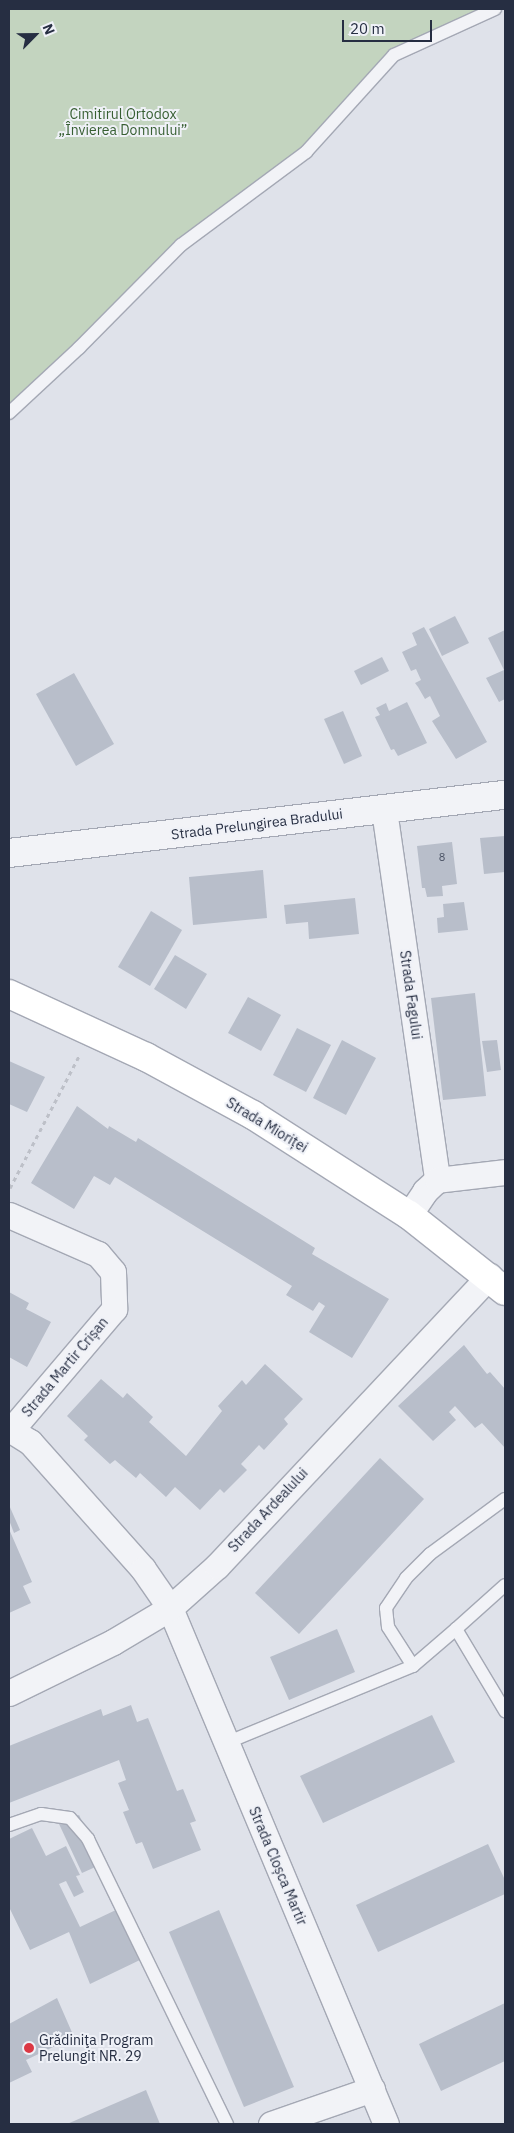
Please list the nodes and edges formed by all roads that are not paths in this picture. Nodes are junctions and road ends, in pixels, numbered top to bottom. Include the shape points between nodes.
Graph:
1 (495, 9) edge
2 (9, 413) edge
3 (505, 795) edge
4 (384, 810) junction
5 (9, 853) edge
6 (9, 994) edge
7 (505, 1172) edge
8 (437, 1180) junction
9 (410, 1215) junction
10 (9, 1216) edge
11 (497, 1284) edge
12 (10, 1429) edge
13 (505, 1499) edge
14 (505, 1584) edge
15 (170, 1608) junction
16 (456, 1628) junction
17 (413, 1666) junction
18 (9, 1693) edge
19 (505, 1711) edge
20 (226, 1744) junction
21 (9, 1825) edge
22 (372, 2089) junction
23 (227, 2124) edge
24 (271, 2124) edge
25 (386, 2124) edge

1 - 2 lane via 394,54 306,152 181,245
3 - 4 street, Strada Prelungirea Bradului
4 - 5 street, Strada Prelungirea Bradului
4 - 8 street, Strada Fagului
6 - 9 main road, Strada Mioriței via 92,1032 254,1115
7 - 8 street
8 - 9 street via 425,1191
9 - 11 main road, Strada Mioriței
10 - 12 street, Strada Martir Crișan via 98,1254 113,1272 114,1308
11 - 15 street, Strada Ardealului via 216,1566
12 - 15 street, Strada Martir Crișan via 30,1442 143,1569
13 - 17 lane via 430,1554 406,1578 386,1608 388,1627
14 - 16 lane
15 - 18 street, Strada Ardealului via 113,1642
15 - 20 street, Strada Cloșca Martir
16 - 17 lane
16 - 19 lane
17 - 20 lane
20 - 22 street, Strada Cloșca Martir
21 - 23 lane via 41,1814 70,1818 88,1839
22 - 24 street
22 - 25 street, Strada Cloșca Martir

